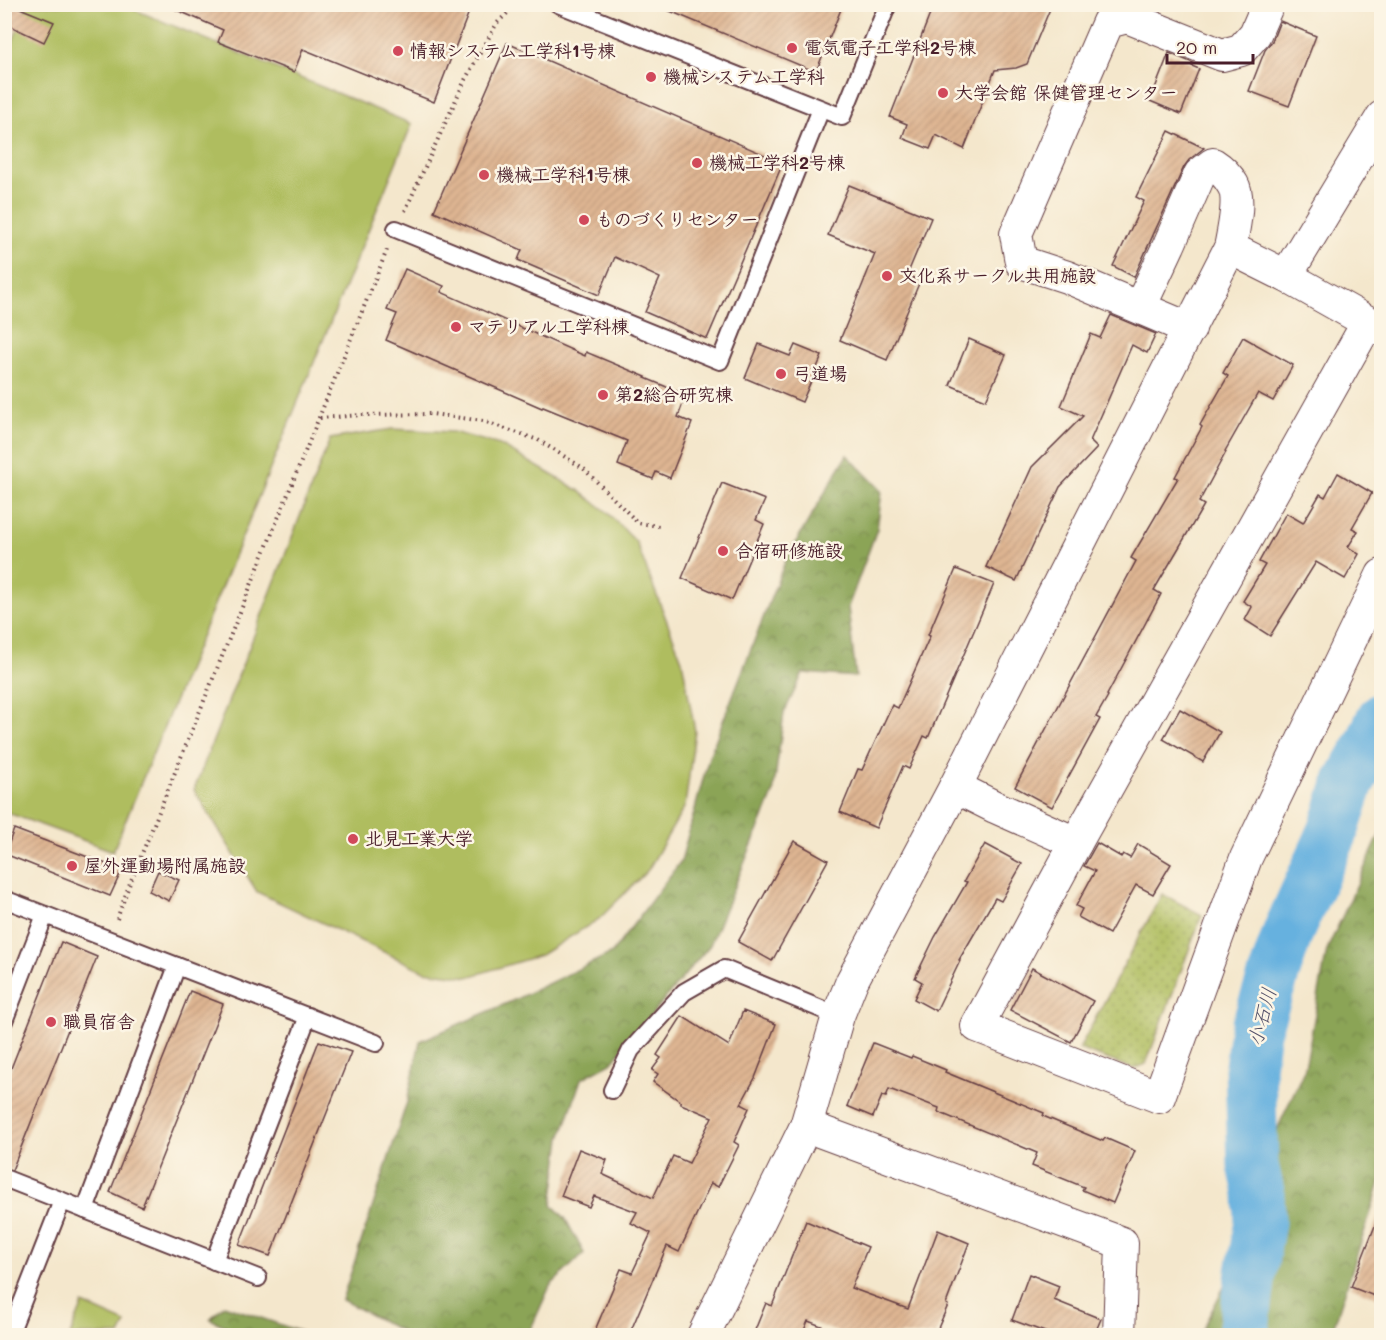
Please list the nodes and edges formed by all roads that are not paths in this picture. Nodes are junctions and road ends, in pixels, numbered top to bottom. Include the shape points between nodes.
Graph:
1 (558, 4) edge
2 (888, 4) edge
3 (1268, 4) edge
4 (821, 109) junction
5 (1382, 117) edge
6 (396, 229) road end
7 (1230, 248) junction
8 (1286, 276) junction
9 (1140, 307) junction
10 (1375, 326) edge
11 (1190, 329) junction
12 (1382, 575) edge
13 (974, 797) junction
14 (1077, 843) junction
15 (4, 899) edge
16 (45, 915) junction
17 (177, 966) junction
18 (308, 1016) junction
19 (838, 1016) junction
20 (4, 1021) edge
21 (375, 1042) dead end
22 (612, 1090) dead end
23 (806, 1125) junction
24 (4, 1178) edge
25 (62, 1201) junction
26 (84, 1210) junction
27 (214, 1261) junction
28 (258, 1278) dead end
29 (711, 1333) edge
30 (9, 1335) edge
31 (1119, 1335) edge

1 - 4 lane
2 - 4 lane via 842,117
3 - 9 street via 1255,34 1241,50 1222,55 1127,16 1108,22 1016,234 1021,262
4 - 6 lane via 720,361
5 - 8 street
7 - 8 street
7 - 9 street via 1236,213 1234,187 1213,164 1200,174
7 - 11 street
8 - 10 street
9 - 11 street
10 - 14 street
11 - 13 street
12 - 14 street via 1246,858 1159,1097 977,1026
13 - 14 street
13 - 19 street via 852,981
15 - 16 lane
16 - 17 lane
16 - 20 lane
17 - 18 lane
17 - 26 lane
18 - 21 lane
18 - 27 lane
19 - 22 lane via 724,969 684,992 631,1050
19 - 23 street
23 - 29 street
23 - 31 street via 1122,1243
24 - 25 lane
25 - 26 lane
25 - 30 lane
26 - 27 lane
27 - 28 lane

